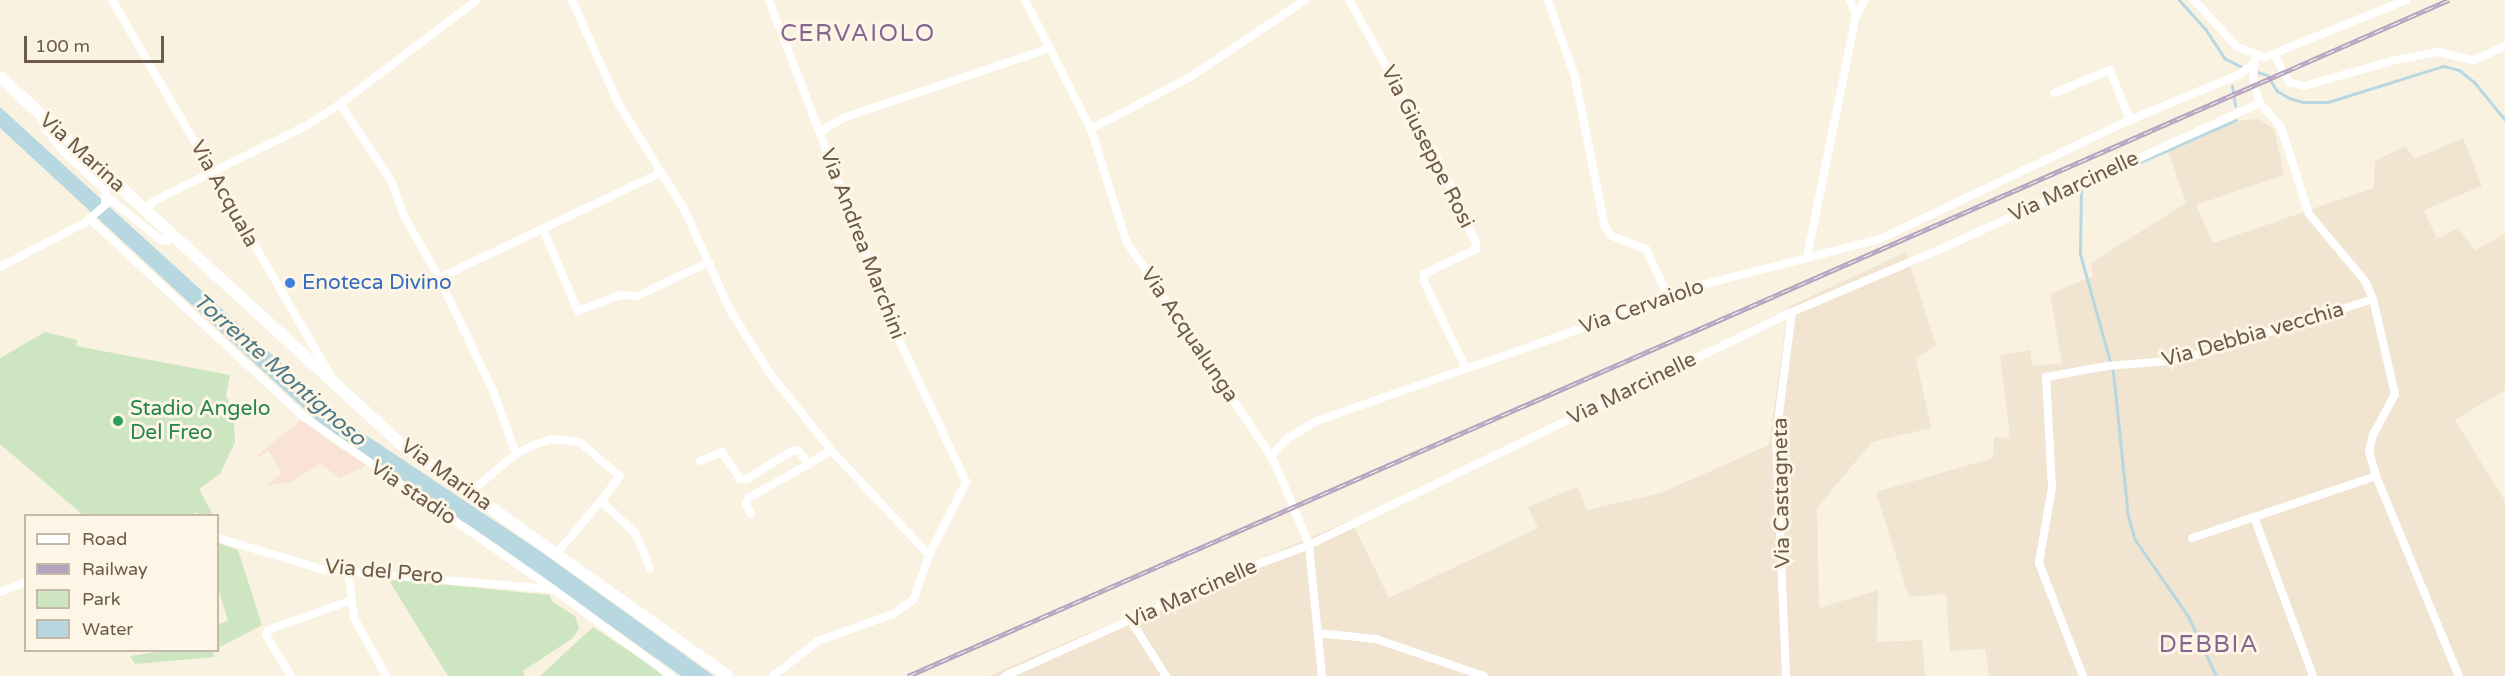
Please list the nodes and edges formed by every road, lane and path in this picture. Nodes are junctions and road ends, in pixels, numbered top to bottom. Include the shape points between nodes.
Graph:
1 (112, 0) edge
2 (477, 0) edge
3 (572, 0) edge
4 (770, 0) edge
5 (1025, 0) edge
6 (1305, 0) edge
7 (1349, 0) edge
8 (1548, 0) edge
9 (1850, 0) edge
10 (1866, 0) edge
11 (2194, 0) edge
12 (2406, 0) edge
13 (1856, 15) junction
14 (2505, 46) edge
15 (1050, 48) junction
16 (2275, 56) junction
17 (2255, 60) junction
18 (0, 77) edge
19 (2054, 93) dead end
20 (2260, 103) junction
21 (340, 104) junction
22 (41, 115) junction
23 (2130, 120) junction
24 (1092, 129) junction
25 (820, 132) junction
26 (210, 171) junction
27 (660, 173) junction
28 (105, 203) junction
29 (145, 210) junction
30 (92, 218) junction
31 (543, 229) junction
32 (173, 236) junction
33 (1807, 258) junction
34 (709, 262) junction
35 (0, 267) edge
36 (439, 278) junction
37 (1667, 294) junction
38 (2373, 299) junction
39 (1792, 312) junction
40 (1466, 368) junction
41 (336, 387) junction
42 (831, 450) junction
43 (516, 454) junction
44 (1271, 456) junction
45 (700, 461) dead end
46 (809, 464) junction
47 (2376, 476) junction
48 (470, 492) junction
49 (601, 501) junction
50 (751, 514) dead end
51 (2254, 517) junction
52 (219, 538) edge
53 (2192, 538) dead end
54 (1309, 545) junction
55 (556, 554) junction
56 (929, 555) junction
57 (650, 568) dead end
58 (348, 569) junction
59 (24, 583) edge
60 (554, 589) junction
61 (0, 592) edge
62 (352, 600) junction
63 (1131, 621) junction
64 (1318, 633) junction
65 (291, 676) edge
66 (386, 676) edge
67 (671, 676) edge
68 (727, 676) edge
69 (773, 676) edge
70 (1005, 676) edge
71 (1166, 676) edge
72 (1322, 676) edge
73 (1484, 676) edge
74 (1786, 676) edge
75 (2083, 676) edge
76 (2313, 676) edge
77 (2459, 676) edge

1 - 26 street, Via Acquala
2 - 21 street
3 - 27 street via 618,103
4 - 25 street, Via Andrea Marchini
5 - 15 street, Via Acqualunga
6 - 24 street via 1190,77
7 - 40 street, Via Giuseppe Rosi via 1437,157 1476,243 1476,249 1424,273 1424,282
8 - 37 street via 1575,77 1605,226 1612,236 1646,249
9 - 13 street
10 - 13 street
11 - 17 street via 2237,47
12 - 16 street
13 - 33 street
14 - 16 street via 2474,60 2438,52 2396,60 2304,87 2289,82
15 - 24 street, Via Acqualunga
15 - 25 street via 863,111
16 - 17 street
17 - 20 street via 2253,80
17 - 23 street, Via Cervaiolo via 2238,75
18 - 22 main road, Via Marina
19 - 23 street via 2110,70
20 - 38 street via 2281,127 2309,214 2366,282
20 - 39 street, Via Marcinelle via 1943,248
21 - 26 street via 306,126
21 - 36 street via 392,182 403,214
22 - 28 street via 45,128 63,151 106,191
22 - 29 main road, Via Marina
23 - 33 street, Via Cervaiolo via 1880,239
24 - 44 street, Via Acqualunga via 1126,241
25 - 56 street, Via Andrea Marchini via 896,333 966,482
26 - 29 street via 154,201
26 - 41 street, Via Acquala
27 - 31 street
27 - 34 street via 684,208
28 - 30 street
28 - 32 street via 116,201 161,240 168,241
29 - 32 main road, Via Marina
30 - 35 street
30 - 60 street, Via stadio via 304,417
31 - 34 street via 578,312 620,295 637,296
31 - 36 street
32 - 41 main road, Via Marina
33 - 37 street, Via Cervaiolo
34 - 42 street via 730,310 768,372
36 - 43 street via 494,393
37 - 40 street, Via Cervaiolo via 1641,308
38 - 47 street via 2395,394 2369,443
38 - 75 street, Via Debbia vecchia via 2180,360 2046,376 2053,476 2039,564
39 - 54 street, Via Marcinelle
39 - 74 street, Via Castagneta via 1776,438
40 - 44 street, Via Cervaiolo via 1316,421 1288,438
41 - 48 main road, Via Marina via 401,444
42 - 46 street
42 - 56 street
43 - 48 street
43 - 49 street via 553,439 579,442 620,476
44 - 54 street, Via Acqualunga
45 - 46 street via 722,452 740,479 747,479 792,451 798,450
46 - 50 street via 748,498 746,504
47 - 51 street
47 - 77 street
48 - 55 main road, Via Marina
49 - 55 street
49 - 57 street via 636,534
51 - 53 street
51 - 76 street
52 - 58 street, Via del Pero via 325,570
54 - 63 street, Via Marcinelle via 1232,574
54 - 64 street, Via Acqualunga
55 - 68 main road, Via Marina
56 - 69 street via 921,586 904,608 818,641
58 - 60 street, Via del Pero
58 - 62 street
59 - 61 street
60 - 67 street, Via stadio
62 - 65 street via 268,630 266,635
62 - 66 street via 354,618
63 - 70 street, Via Marcinelle
63 - 71 street
64 - 72 street, Via Acqualunga
64 - 73 street via 1376,639

